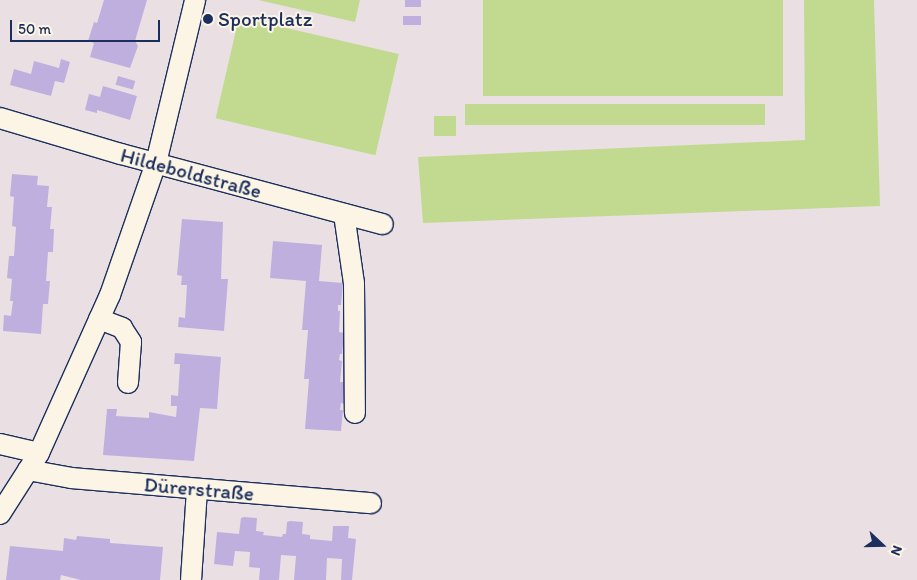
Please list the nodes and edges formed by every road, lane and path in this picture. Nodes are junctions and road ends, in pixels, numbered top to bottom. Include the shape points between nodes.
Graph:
1 (195, 0) edge
2 (0, 118) edge
3 (156, 163) junction
4 (344, 214) junction
5 (383, 224) dead end
6 (99, 319) junction
7 (128, 383) dead end
8 (355, 412) dead end
9 (0, 444) edge
10 (39, 453) junction
11 (28, 470) junction
12 (197, 490) junction
13 (371, 503) dead end
14 (0, 514) edge
15 (191, 580) edge

1 - 3 street
2 - 3 street, Hildeboldstraße
3 - 4 street, Hildeboldstraße
3 - 6 street
4 - 5 street, Hildeboldstraße
4 - 8 street via 354,283
6 - 7 street via 122,328 131,342
6 - 10 street
9 - 10 street
10 - 11 street
11 - 12 street, Dürerstraße via 72,478
11 - 14 street
12 - 13 street, Dürerstraße
12 - 15 street

